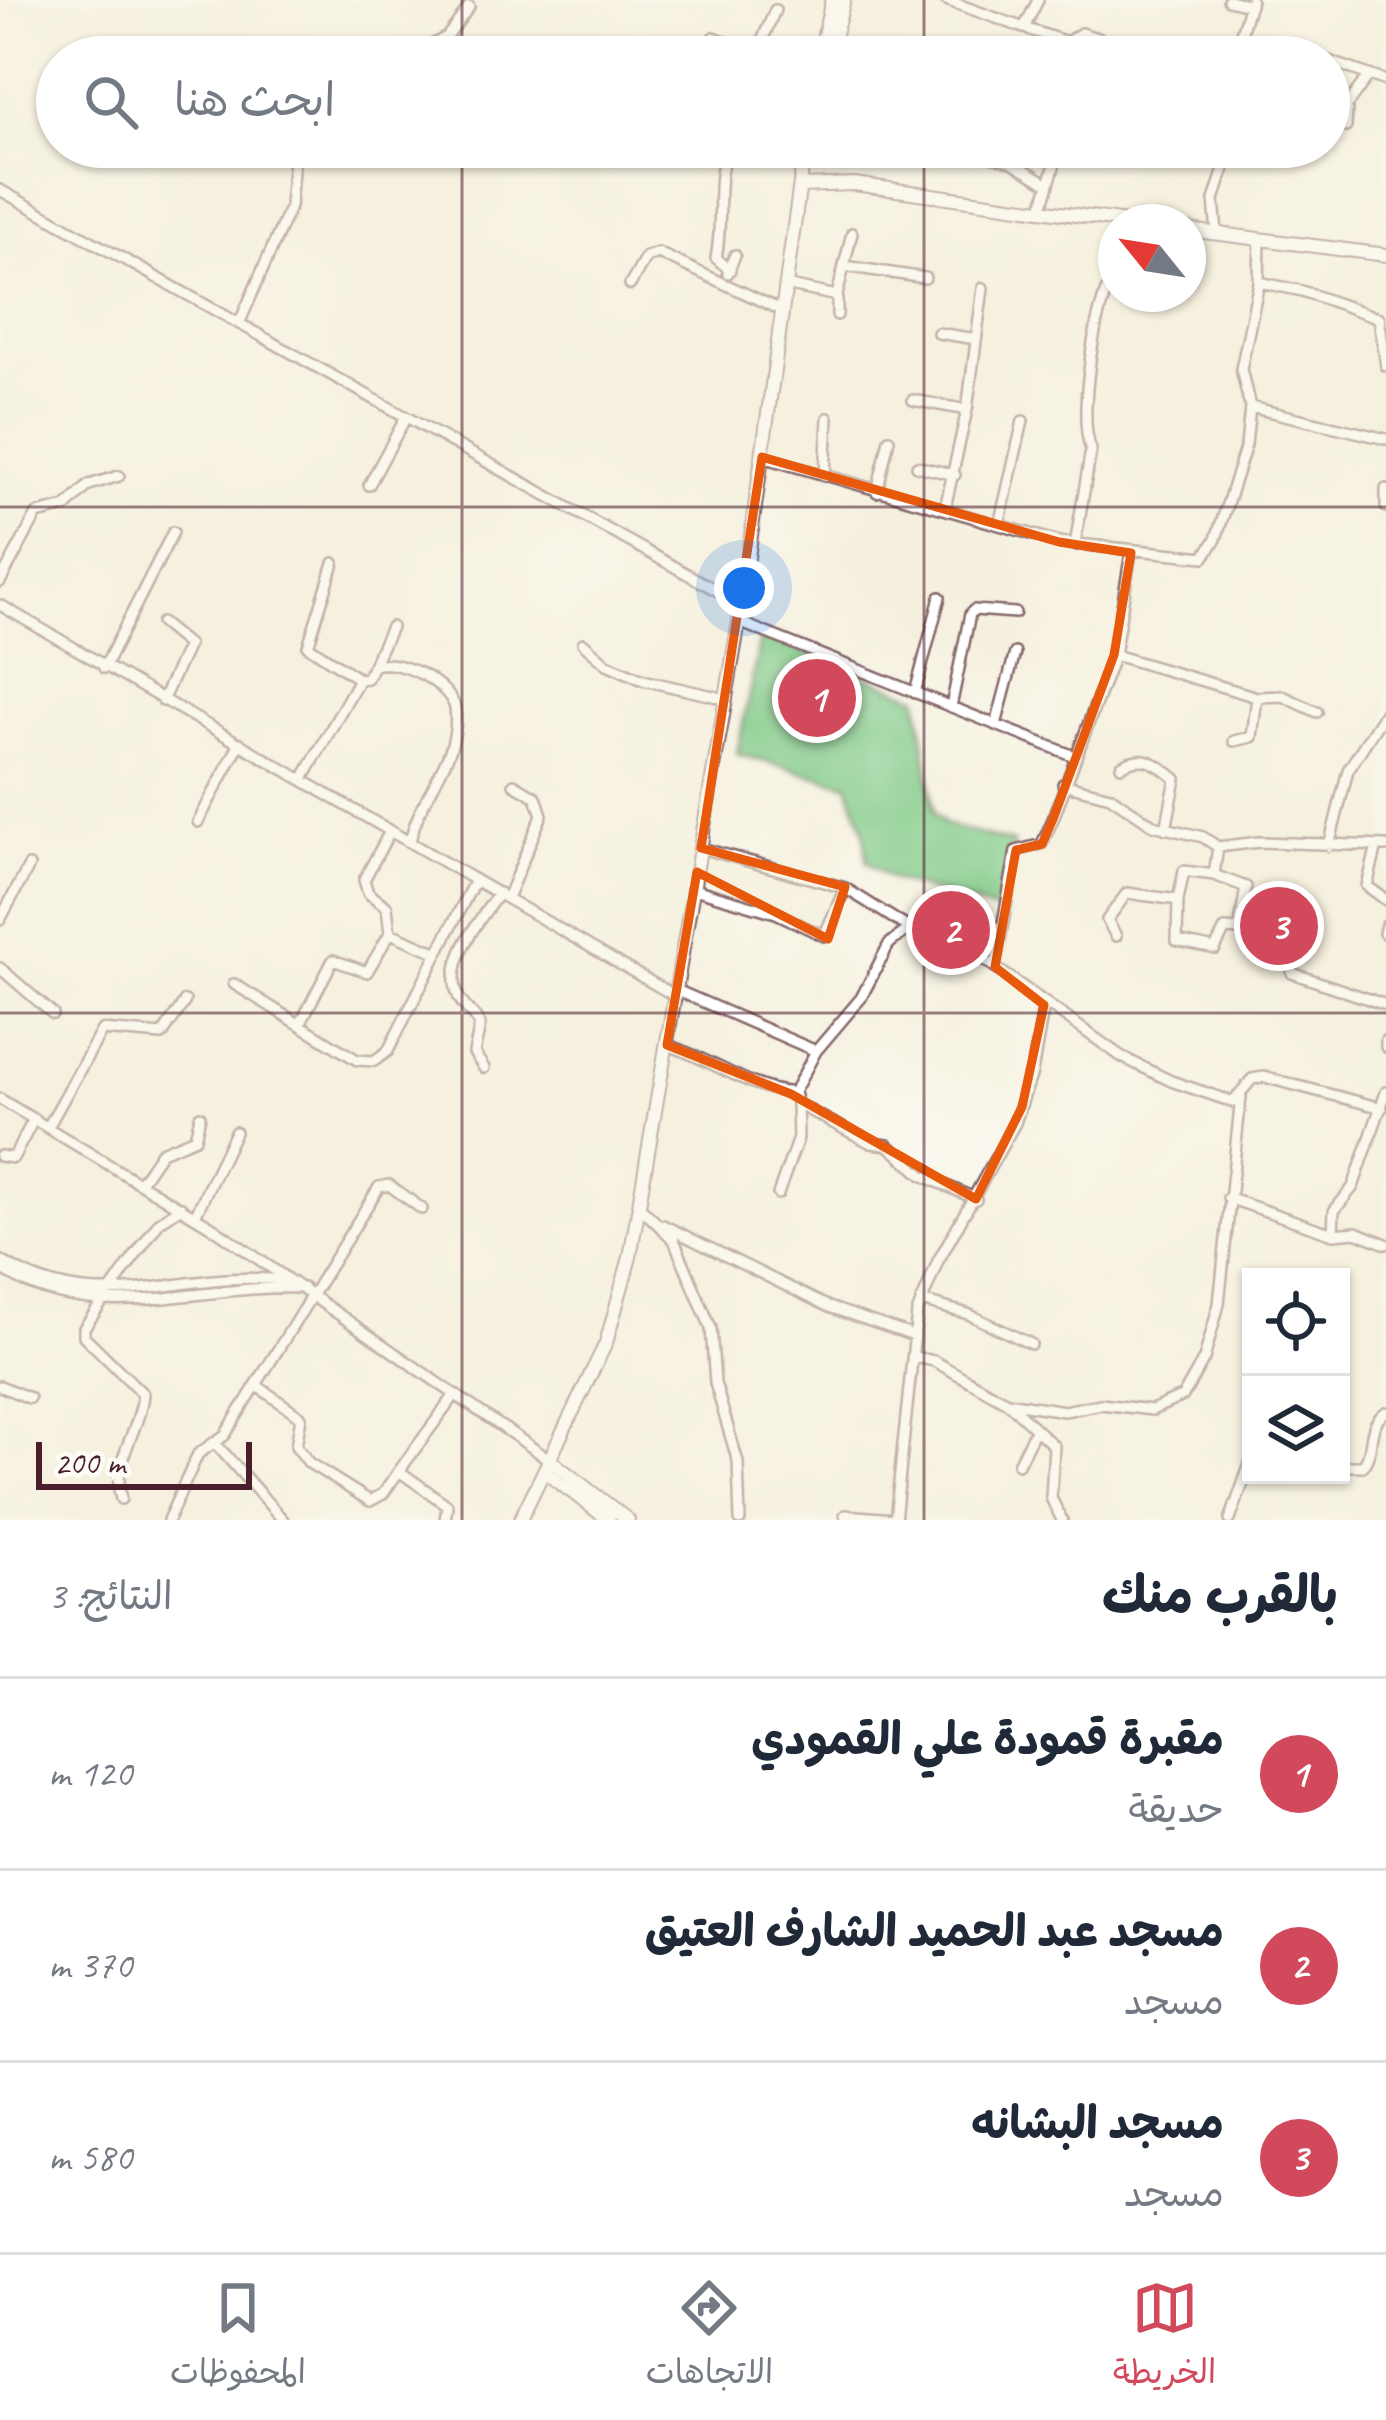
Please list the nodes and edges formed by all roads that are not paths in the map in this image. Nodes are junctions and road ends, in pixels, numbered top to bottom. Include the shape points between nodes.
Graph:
1 (832, 0) edge
2 (844, 0) edge
3 (946, 0) edge
4 (1038, 0) edge
5 (1228, 0) edge
6 (1250, 2) edge
7 (469, 7) dead end
8 (775, 10) dead end
9 (1024, 28) junction
10 (447, 36) edge
11 (765, 36) edge
12 (829, 36) edge
13 (833, 36) edge
14 (1048, 36) edge
15 (1240, 36) edge
16 (1350, 69) edge
17 (1368, 76) junction
18 (1386, 81) edge
19 (1350, 101) edge
20 (294, 168) edge
21 (722, 168) edge
22 (802, 168) edge
23 (808, 168) edge
24 (1020, 168) edge
25 (1053, 168) edge
26 (1224, 168) edge
27 (826, 182) junction
28 (1047, 184) junction
29 (800, 186) junction
30 (0, 190) edge
31 (1041, 211) junction
32 (1098, 218) edge
33 (1206, 232) edge
34 (852, 233) dead end
35 (1217, 233) junction
36 (1260, 239) junction
37 (735, 255) dead end
38 (1386, 256) edge
39 (844, 266) junction
40 (730, 270) junction
41 (925, 278) dead end
42 (1259, 283) junction
43 (724, 284) junction
44 (631, 285) dead end
45 (785, 286) junction
46 (983, 288) dead end
47 (837, 296) junction
48 (782, 310) junction
49 (1101, 312) edge
50 (837, 315) dead end
51 (239, 324) junction
52 (938, 333) dead end
53 (976, 339) junction
54 (1386, 366) edge
55 (913, 400) dead end
56 (1250, 407) junction
57 (968, 410) junction
58 (406, 417) junction
59 (828, 418) dead end
60 (1023, 421) dead end
61 (889, 439) dead end
62 (1386, 439) edge
63 (762, 457) junction
64 (917, 466) dead end
65 (955, 475) junction
66 (118, 476) dead end
67 (825, 476) junction
68 (369, 485) dead end
69 (1386, 489) edge
70 (877, 492) junction
71 (1386, 507) edge
72 (945, 508) junction
73 (1000, 525) junction
74 (173, 532) dead end
75 (1075, 545) junction
76 (1131, 553) junction
77 (334, 563) dead end
78 (0, 582) edge
79 (940, 597) dead end
80 (741, 604) junction
81 (0, 605) edge
82 (1015, 614) dead end
83 (739, 622) junction
84 (161, 623) dead end
85 (391, 627) dead end
86 (583, 643) dead end
87 (1015, 653) dead end
88 (1114, 655) junction
89 (375, 665) junction
90 (104, 668) junction
91 (359, 679) junction
92 (915, 693) junction
93 (1257, 697) junction
94 (726, 699) junction
95 (162, 701) junction
96 (951, 707) junction
97 (1386, 711) edge
98 (1317, 712) dead end
99 (996, 725) junction
100 (1234, 741) dead end
101 (239, 743) junction
102 (1074, 756) junction
103 (1121, 766) dead end
104 (303, 779) junction
105 (514, 784) dead end
106 (1063, 784) junction
107 (198, 821) dead end
108 (1166, 829) junction
109 (390, 831) junction
110 (410, 842) junction
111 (1329, 846) junction
112 (1382, 846) edge
113 (1218, 847) junction
114 (701, 848) junction
115 (29, 866) dead end
116 (1214, 875) junction
117 (475, 880) junction
118 (845, 888) junction
119 (694, 889) junction
120 (503, 896) junction
121 (1386, 899) edge
122 (1178, 900) junction
123 (0, 920) edge
124 (910, 928) junction
125 (1239, 930) junction
126 (389, 933) junction
127 (1116, 936) dead end
128 (438, 953) junction
129 (995, 967) junction
130 (0, 968) edge
131 (234, 984) dead end
132 (676, 993) junction
133 (185, 1001) dead end
134 (1044, 1005) junction
135 (1386, 1005) edge
136 (53, 1014) dead end
137 (300, 1024) junction
138 (667, 1045) junction
139 (816, 1051) junction
140 (484, 1068) dead end
141 (1386, 1093) edge
142 (1241, 1097) junction
143 (795, 1098) junction
144 (0, 1099) edge
145 (1382, 1108) junction
146 (200, 1116) dead end
147 (34, 1119) junction
148 (48, 1127) junction
149 (235, 1132) dead end
150 (0, 1156) edge
151 (140, 1183) junction
152 (778, 1194) dead end
153 (1228, 1198) junction
154 (976, 1199) junction
155 (639, 1206) junction
156 (181, 1208) junction
157 (422, 1209) dead end
158 (195, 1216) junction
159 (653, 1220) junction
160 (1333, 1234) junction
161 (1386, 1244) edge
162 (0, 1264) edge
163 (302, 1288) junction
164 (105, 1297) junction
165 (921, 1301) junction
166 (914, 1336) junction
167 (1031, 1343) dead end
168 (914, 1357) junction
169 (256, 1384) junction
170 (0, 1386) edge
171 (454, 1396) junction
172 (29, 1398) dead end
173 (1007, 1402) junction
174 (1386, 1412) edge
175 (1034, 1432) junction
176 (215, 1443) junction
177 (547, 1465) junction
178 (1018, 1465) dead end
179 (1350, 1466) edge
180 (399, 1472) junction
181 (1243, 1484) edge
182 (121, 1499) dead end
183 (845, 1515) dead end
184 (168, 1520) edge
185 (283, 1520) edge
186 (445, 1520) edge
187 (520, 1520) edge
188 (610, 1520) edge
189 (628, 1520) edge
190 (740, 1520) edge
191 (895, 1520) edge
192 (1062, 1520) edge
193 (1230, 1520) edge

1 - 12 main road
2 - 13 main road
3 - 9 street
4 - 9 street
5 - 6 street
6 - 15 street
7 - 10 street
8 - 11 street
9 - 14 street
16 - 17 street
17 - 18 street
17 - 19 street
20 - 51 street via 290,207
21 - 40 street via 716,261
22 - 29 main road
23 - 27 main road
24 - 28 street
25 - 28 street
26 - 35 street via 1214,200
27 - 29 main road
27 - 31 main road
28 - 31 street
29 - 45 main road
30 - 51 street
31 - 32 main road
33 - 35 main road
34 - 39 street
35 - 36 main road
36 - 38 main road
36 - 42 street
37 - 40 street
39 - 41 street
39 - 47 street
40 - 43 street
42 - 54 street via 1379,318
42 - 56 street via 1241,369
43 - 44 street via 655,253
43 - 48 street
45 - 47 street
45 - 48 main road
46 - 53 street
47 - 50 street
48 - 63 main road
49 - 75 street via 1090,353 1083,436 1091,450
51 - 58 street
52 - 53 street
53 - 57 street
55 - 57 street
56 - 62 street
56 - 76 street via 1243,460 1209,554
57 - 65 street
58 - 68 street
58 - 80 street
59 - 67 street
60 - 73 street
61 - 70 street
63 - 67 street
63 - 80 main road
64 - 65 street
65 - 72 street
66 - 78 street via 30,520
67 - 70 street
69 - 71 street
70 - 72 street
72 - 73 street
73 - 75 street
74 - 90 street
75 - 76 street
76 - 88 street
77 - 91 street via 308,646
79 - 92 street
80 - 83 main road
81 - 90 street
82 - 96 street via 970,614
83 - 92 street
83 - 94 main road
84 - 95 street via 188,645
85 - 89 street
86 - 94 street via 643,680
87 - 99 street
88 - 93 street
88 - 102 street
89 - 91 street
89 - 110 street via 397,665 442,686 455,708 448,757
90 - 95 street
91 - 104 street
92 - 96 street
93 - 98 street via 1283,696
93 - 100 street via 1251,739
94 - 114 main road
95 - 101 street
96 - 99 street
97 - 111 street via 1348,770
99 - 102 street
101 - 104 street
101 - 107 street
102 - 106 street
103 - 108 street via 1149,760 1176,779
104 - 109 street
105 - 120 street via 536,797 542,815
106 - 108 street via 1110,796
106 - 129 street via 1043,843 1016,851
108 - 113 street
109 - 110 street
109 - 126 street via 364,880 387,907
110 - 117 street
111 - 112 street
111 - 113 street
112 - 121 street via 1367,887
113 - 116 street
114 - 118 street
114 - 119 main road
115 - 123 street
116 - 122 street via 1184,871
116 - 125 street via 1246,885
117 - 120 street
117 - 128 street
118 - 119 street via 824,936
118 - 124 street
119 - 132 main road
120 - 132 street
120 - 140 street via 454,977 459,1000 480,1025 474,1053
122 - 125 street via 1178,941 1215,949 1225,929
122 - 127 street via 1127,893 1107,920
124 - 129 street
124 - 139 street via 889,944 861,998
125 - 135 street via 1291,944 1292,973
126 - 128 street
126 - 137 street via 367,972 333,960
128 - 137 street via 382,1057 357,1060
129 - 134 street
130 - 136 street
131 - 137 street
132 - 138 main road
132 - 139 street
133 - 148 street via 162,1035 102,1030
134 - 142 street via 1149,1072 1229,1102
134 - 154 street via 1022,1107
138 - 143 street
138 - 155 main road
139 - 143 street
141 - 145 street
142 - 145 street via 1252,1079 1264,1077
142 - 153 street
143 - 152 street via 799,1138
143 - 154 street
144 - 147 street
145 - 160 street via 1352,1187 1334,1211
146 - 151 street via 191,1142 161,1152
147 - 148 street
147 - 150 street via 13,1158
148 - 151 street
149 - 158 street
151 - 156 street
153 - 160 street
153 - 173 street via 1217,1315 1183,1396 1151,1410 1101,1404 1064,1412
154 - 165 street
155 - 159 street
155 - 177 main road via 606,1343
156 - 158 street
156 - 164 street via 159,1222
157 - 163 street via 382,1184
158 - 163 street
159 - 166 street via 829,1307
159 - 190 street via 674,1240 711,1328 715,1383 738,1462
160 - 161 street via 1356,1232
162 - 164 street via 37,1282
163 - 164 street via 256,1276
163 - 169 street
163 - 171 street
164 - 182 street via 84,1336 143,1399 118,1469
165 - 166 street
165 - 167 street
166 - 168 street
168 - 173 street
168 - 191 street
169 - 176 street
169 - 180 street via 301,1417 301,1456 360,1497 375,1500
170 - 172 street
171 - 177 street
171 - 180 street
173 - 175 street
174 - 179 street via 1372,1428 1370,1457
175 - 178 street
175 - 192 street via 1054,1446 1052,1498
176 - 184 street via 198,1454
176 - 185 street
177 - 187 main road
177 - 188 main road
177 - 189 main road
180 - 186 street via 447,1505
181 - 193 street
183 - 191 street

